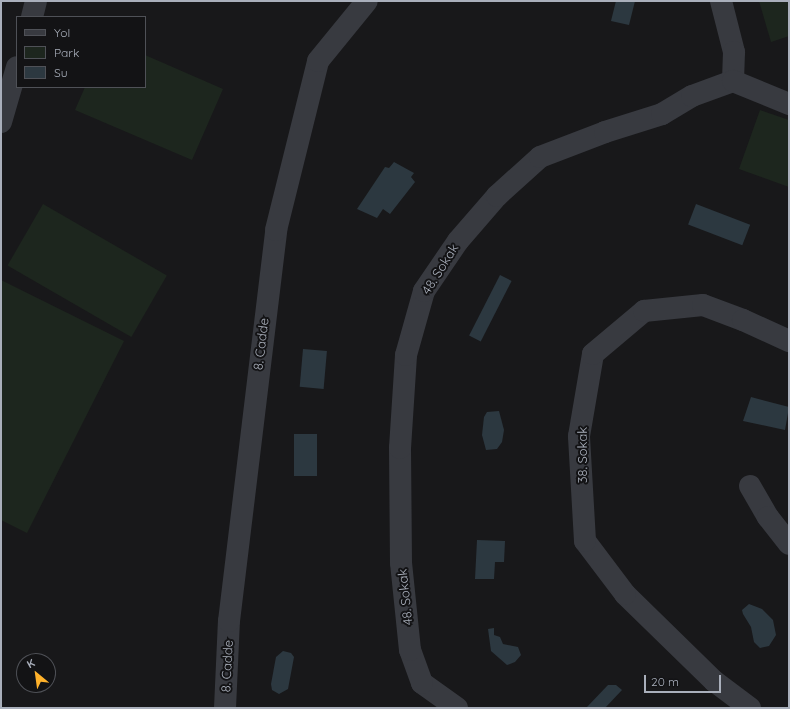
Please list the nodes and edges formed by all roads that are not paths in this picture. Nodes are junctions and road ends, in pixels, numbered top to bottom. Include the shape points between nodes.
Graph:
1 (36, 1) edge
2 (367, 1) edge
3 (722, 1) edge
4 (32, 16) edge
5 (16, 70) edge
6 (733, 81) junction
7 (789, 104) edge
8 (1, 122) edge
9 (789, 341) edge
10 (750, 486) dead end
11 (789, 544) edge
12 (225, 708) edge
13 (457, 708) edge
14 (750, 708) edge

1 - 4 street
2 - 12 street, 8. Cadde via 318,61 276,230 229,621
3 - 6 street via 734,52
5 - 8 street
6 - 7 street
6 - 13 street, 48. Sokak via 692,96 662,114 540,157 497,196 458,240 424,291 406,355 400,448 401,563 410,650 422,683
9 - 14 street, 38. Sokak via 703,305 644,311 593,354 579,436 585,541 625,594 714,681
10 - 11 street via 768,517

